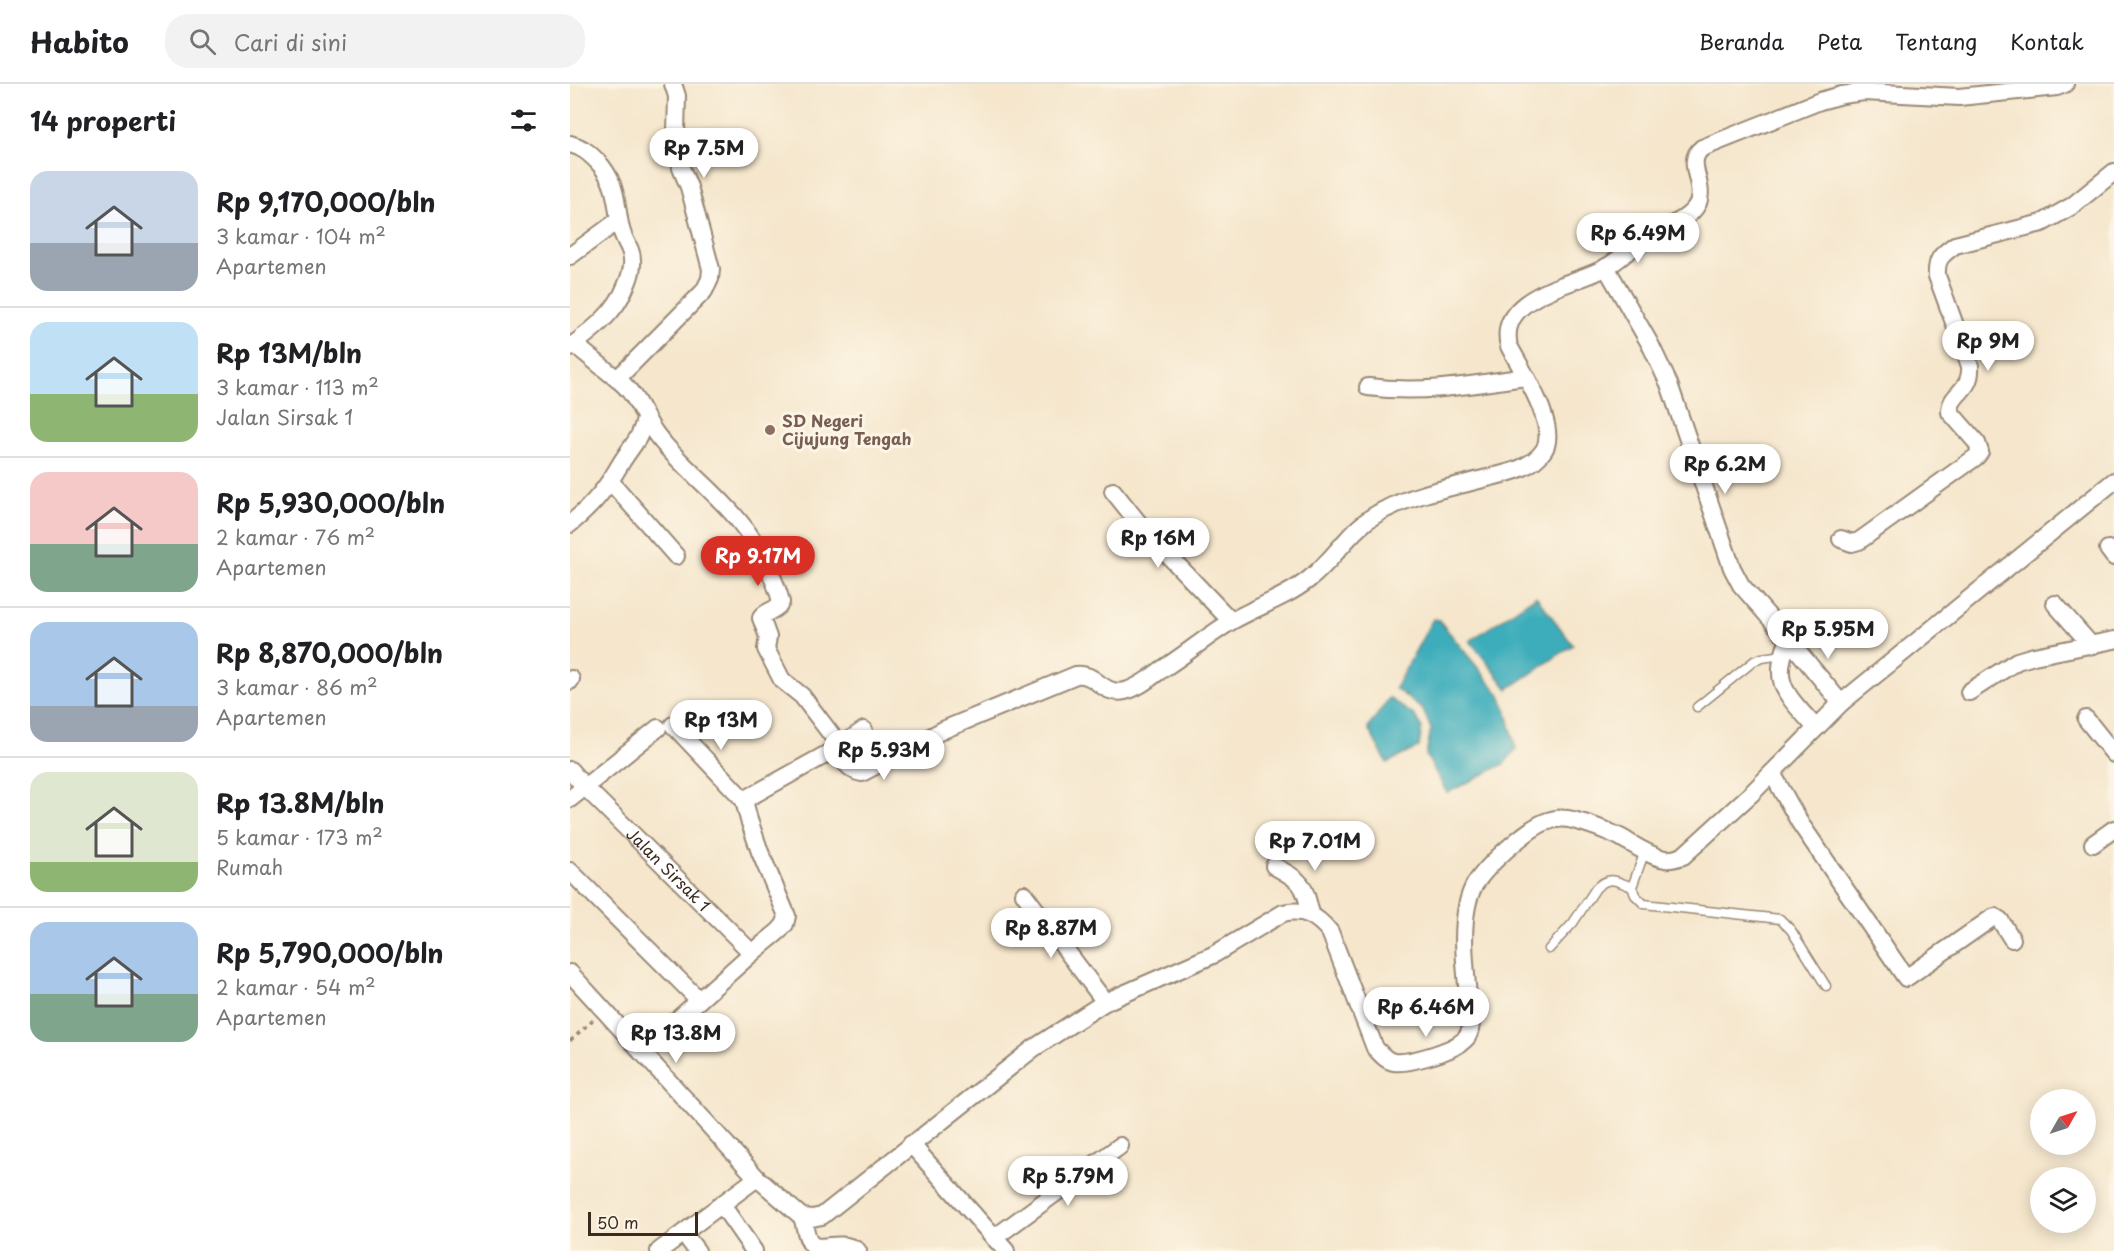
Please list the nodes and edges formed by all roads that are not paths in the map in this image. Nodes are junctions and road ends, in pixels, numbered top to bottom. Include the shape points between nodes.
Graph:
1 (673, 84) edge
2 (2065, 84) edge
3 (577, 146) edge
4 (570, 158) edge
5 (2114, 172) edge
6 (619, 220) junction
7 (570, 256) edge
8 (1606, 267) junction
9 (572, 345) edge
10 (1525, 377) junction
11 (617, 379) junction
12 (1368, 387) dead end
13 (645, 418) junction
14 (2114, 481) edge
15 (611, 482) junction
16 (1113, 491) dead end
17 (570, 524) edge
18 (1841, 538) dead end
19 (676, 556) dead end
20 (2055, 604) dead end
21 (1231, 621) junction
22 (1789, 639) junction
23 (2114, 640) edge
24 (2092, 646) junction
25 (1782, 655) junction
26 (1969, 692) dead end
27 (1841, 703) junction
28 (1698, 706) dead end
29 (2086, 719) dead end
30 (1816, 728) junction
31 (864, 730) dead end
32 (837, 748) junction
33 (2114, 754) edge
34 (570, 770) edge
35 (1772, 773) junction
36 (584, 786) junction
37 (570, 799) edge
38 (744, 800) junction
39 (2114, 829) edge
40 (2093, 844) dead end
41 (1645, 851) junction
42 (1274, 866) dead end
43 (570, 871) edge
44 (1632, 887) junction
45 (1024, 894) dead end
46 (1311, 914) junction
47 (2012, 939) dead end
48 (1549, 949) dead end
49 (752, 953) junction
50 (570, 973) edge
51 (1826, 986) dead end
52 (699, 1000) junction
53 (1105, 1002) junction
54 (641, 1052) junction
55 (911, 1144) junction
56 (1120, 1146) dead end
57 (757, 1178) junction
58 (722, 1205) junction
59 (802, 1217) junction
60 (684, 1234) junction
61 (994, 1238) junction
62 (659, 1251) edge
63 (697, 1251) edge
64 (754, 1251) edge
65 (858, 1251) edge
66 (1006, 1251) edge

1 - 11 street via 681,168 711,279 704,291
2 - 8 street via 1959,97 1864,92 1820,101 1702,148 1694,156 1701,189 1694,210 1651,234
3 - 4 street
3 - 6 street via 603,167 611,179
5 - 18 street via 2072,206 2042,223 1955,245 1944,253 1937,263 1937,276 1971,375 1952,402 1950,412 1980,452 1859,540 1852,543
6 - 7 street
6 - 9 street via 633,260 625,289 609,314
8 - 10 street via 1546,291 1515,313 1506,334
8 - 22 street via 1669,384 1732,568
9 - 11 street
10 - 12 street via 1424,390
10 - 21 street via 1545,418 1548,434 1545,448 1536,459 1509,473 1389,507 1367,519 1309,579
11 - 13 street via 640,405
13 - 15 street via 641,435
13 - 32 street via 679,461 738,519 757,546 780,602 761,618 768,637 766,649 784,682 801,696
14 - 27 street
15 - 17 street via 589,509
15 - 19 street
16 - 21 street via 1145,531
20 - 24 street
21 - 32 street via 1134,688 1114,692 1089,676 1076,675 943,730 862,772 852,769
22 - 25 street
22 - 27 street
23 - 24 street
24 - 26 street via 2017,661
25 - 28 lane via 1754,661
25 - 30 street via 1781,682
27 - 30 street
29 - 33 street
30 - 35 street
31 - 32 street
32 - 38 street
34 - 36 street, Jalan Sirsak 1
35 - 41 street via 1683,856 1666,859
35 - 47 street via 1821,856 1906,978 1992,918 1998,918
36 - 37 street
36 - 38 street via 665,726
36 - 49 street, Jalan Sirsak 1
38 - 49 street via 748,820 787,916 779,931
39 - 40 street
41 - 44 lane
41 - 46 street via 1585,823 1558,818 1529,830 1497,857 1474,886 1468,904 1465,959 1470,1033 1456,1046 1406,1062 1383,1058 1375,1048 1336,944 1326,927
42 - 46 street via 1301,882
43 - 52 street
44 - 48 lane via 1612,879 1603,882
44 - 51 lane via 1644,904 1780,920 1791,930
45 - 53 street
46 - 53 street via 1283,913 1213,955
49 - 52 street
50 - 54 street
52 - 54 street
53 - 55 street via 1034,1048
54 - 57 street
55 - 59 street via 822,1216
55 - 61 street
56 - 61 street
57 - 58 street
57 - 59 street
58 - 60 street
58 - 64 street
59 - 65 street via 812,1246 824,1250 842,1245
60 - 62 street
60 - 63 street
61 - 66 street

